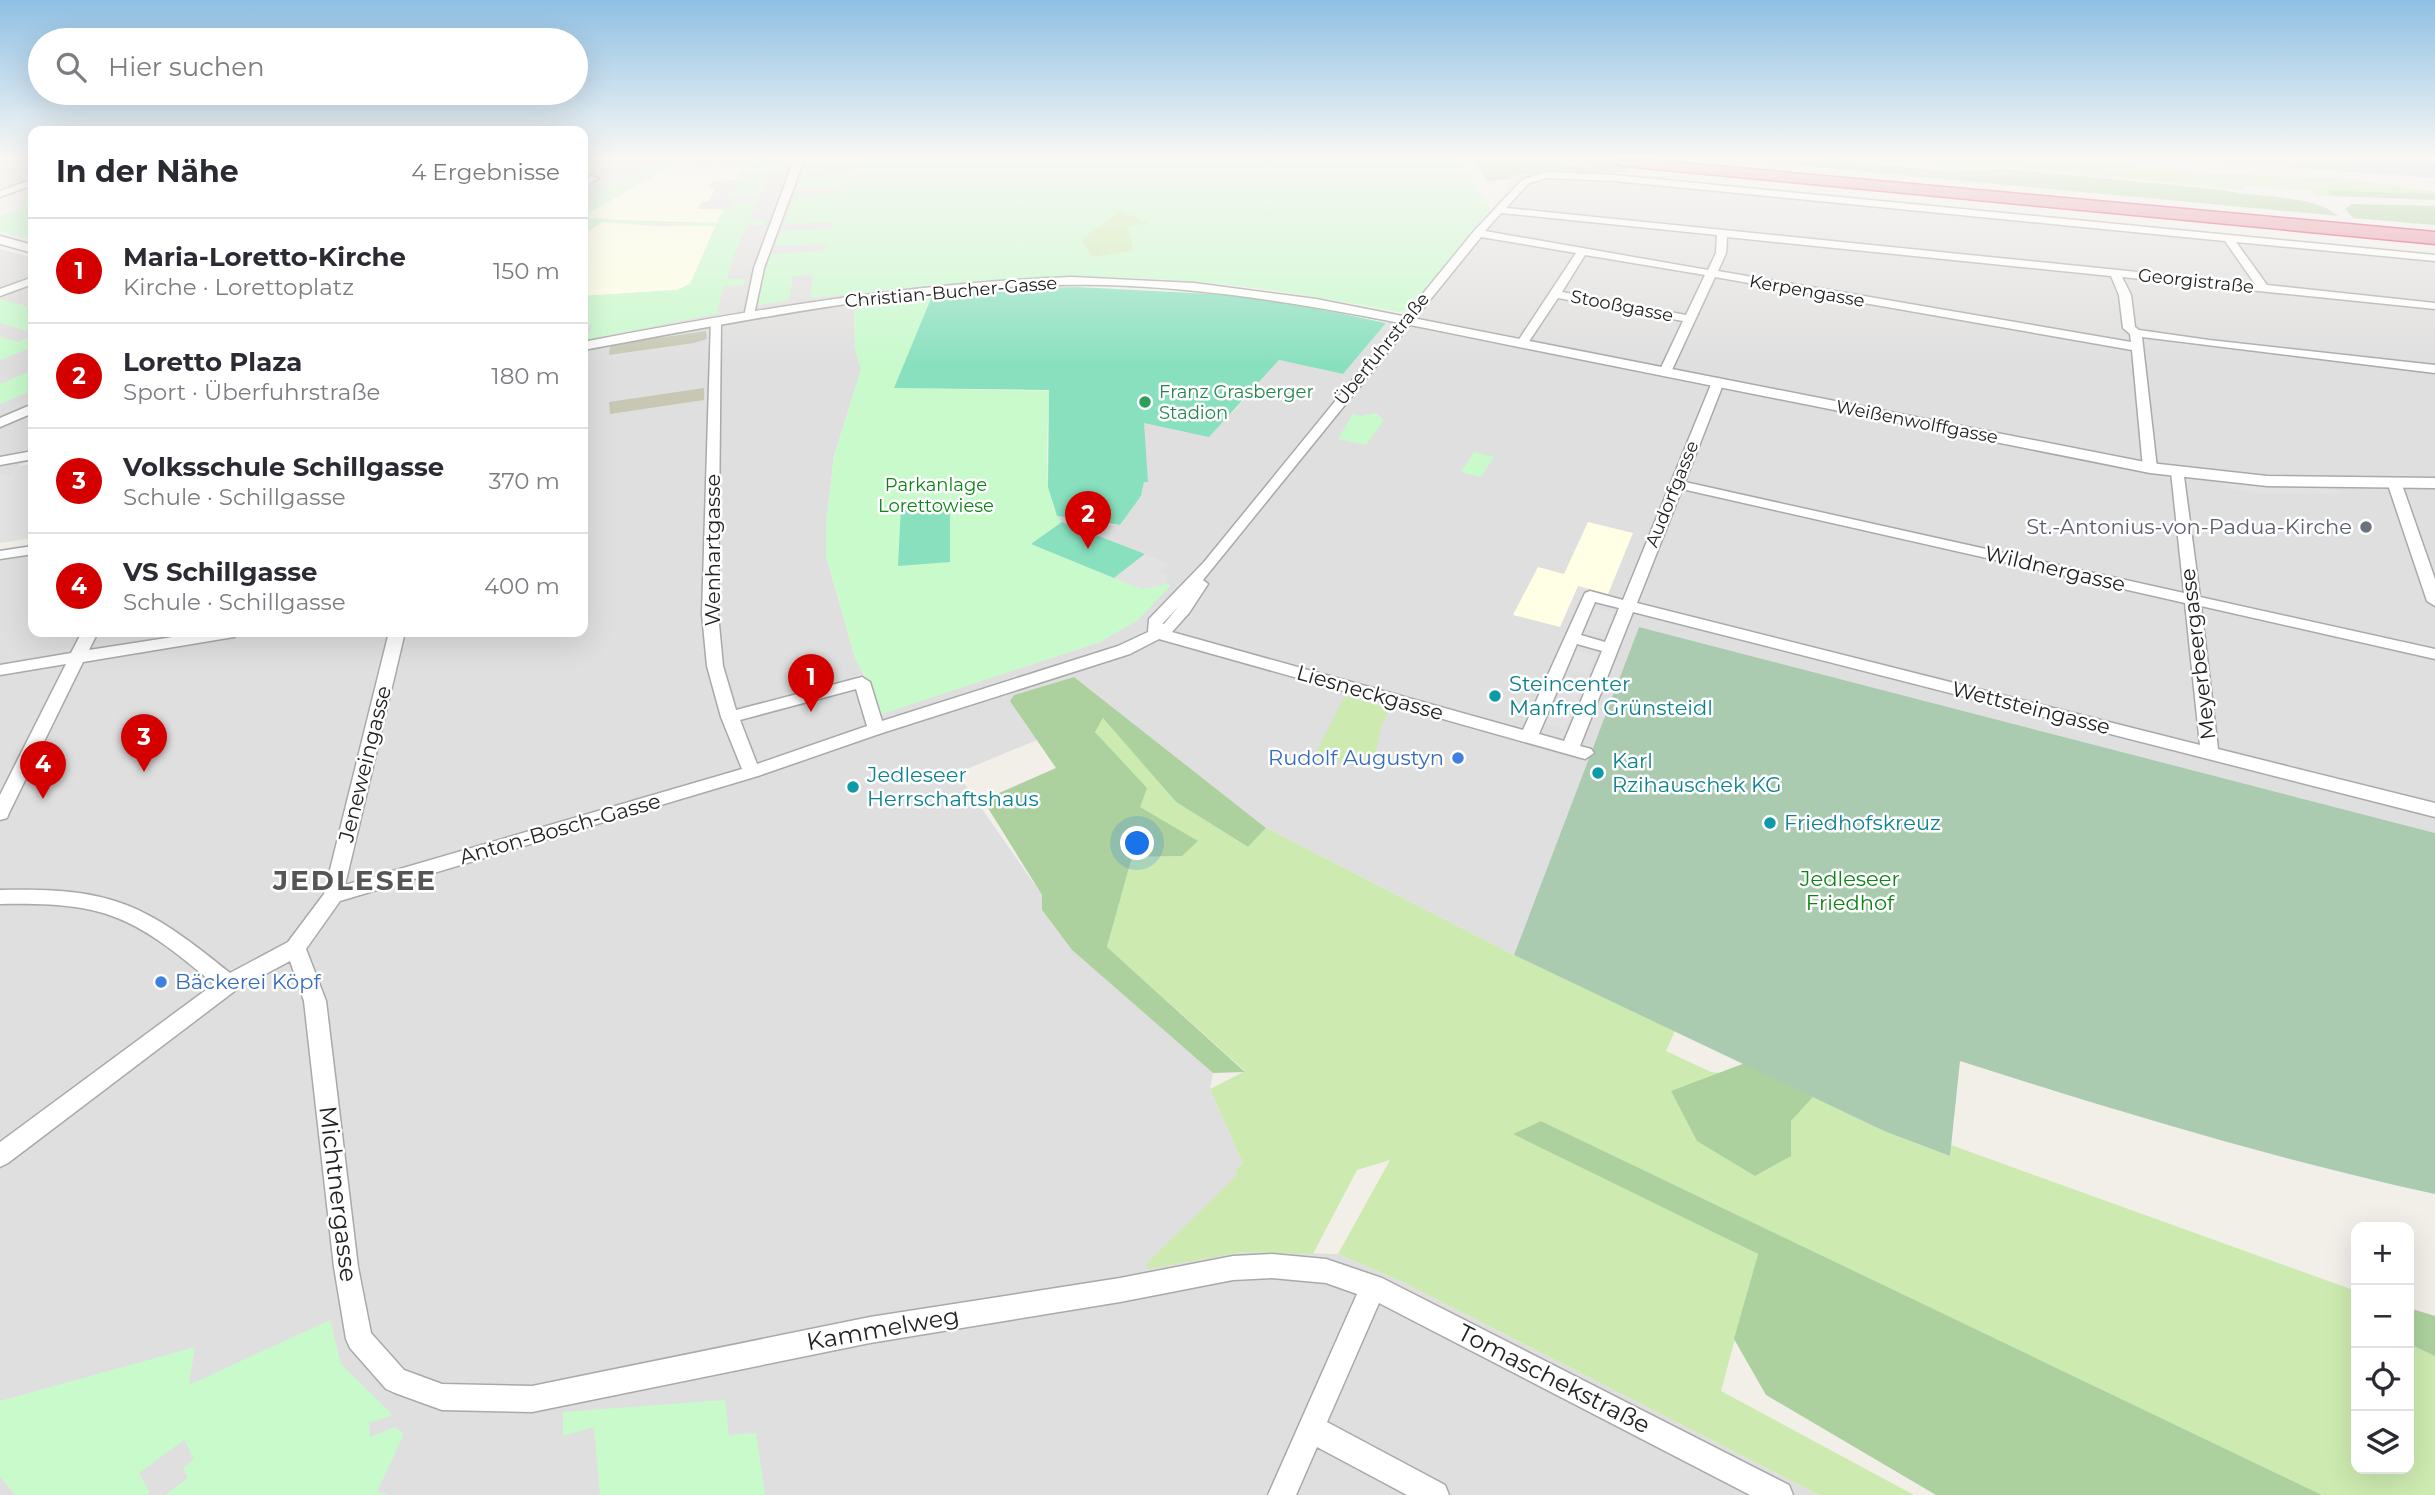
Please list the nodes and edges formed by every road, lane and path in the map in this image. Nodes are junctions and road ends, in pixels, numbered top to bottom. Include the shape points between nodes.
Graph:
1 (774, 227) edge
2 (1483, 227) edge
3 (1669, 227) edge
4 (2113, 227) edge
5 (2317, 227) edge
6 (2400, 227) edge
7 (2435, 230) edge
8 (1722, 232) junction
9 (1478, 233) junction
10 (2228, 238) junction
11 (2435, 238) edge
12 (0, 240) edge
13 (28, 248) edge
14 (1582, 252) junction
15 (2435, 258) edge
16 (2115, 273) junction
17 (1711, 274) junction
18 (28, 282) edge
19 (2263, 288) junction
20 (0, 293) edge
21 (1555, 294) junction
22 (2435, 306) edge
23 (748, 315) junction
24 (1689, 319) junction
25 (1405, 320) junction
26 (715, 321) junction
27 (2136, 340) junction
28 (1522, 344) junction
29 (588, 345) edge
30 (2435, 369) edge
31 (1665, 372) junction
32 (1718, 382) junction
33 (28, 410) edge
34 (0, 423) edge
35 (28, 455) edge
36 (0, 461) edge
37 (2150, 468) junction
38 (2178, 472) junction
39 (2394, 482) junction
40 (2435, 483) edge
41 (1676, 484) junction
42 (28, 551) edge
43 (0, 555) edge
44 (2191, 600) junction
45 (2435, 601) edge
46 (1627, 606) junction
47 (1156, 633) junction
48 (88, 637) edge
49 (203, 637) edge
50 (396, 637) edge
51 (1572, 638) junction
52 (1610, 648) junction
53 (2435, 654) edge
54 (78, 657) junction
55 (0, 670) edge
56 (730, 717) junction
57 (876, 729) junction
58 (1529, 737) junction
59 (1577, 751) joint
60 (2210, 752) junction
61 (752, 772) junction
62 (2435, 810) edge
63 (0, 813) edge
64 (333, 896) junction
65 (0, 897) edge
66 (295, 948) junction
67 (229, 984) junction
68 (0, 1156) edge
69 (1326, 1271) joint
70 (1373, 1287) junction
71 (442, 1397) joint
72 (1312, 1429) junction
73 (1282, 1495) edge
74 (1436, 1495) edge
75 (1779, 1495) edge

1 - 23 street
2 - 9 street, Überfuhrstraße
3 - 8 street, Georgistraße
4 - 10 street, Überfuhrstraße
5 - 11 highway
6 - 7 highway
8 - 16 street, Georgistraße
8 - 17 street
9 - 14 street, Kerpengasse
9 - 25 street, Überfuhrstraße
10 - 15 street
10 - 19 street
12 - 13 street
14 - 17 street, Kerpengasse
14 - 21 street
16 - 19 street, Georgistraße
16 - 27 street
17 - 24 street
17 - 27 street, Kerpengasse
18 - 20 street
19 - 22 street, Georgistraße
21 - 24 street, Stooßgasse
21 - 28 street
23 - 25 street, Christian-Bucher-Gasse via 934,290 1073,281 1236,290
23 - 26 street, Christian-Bucher-Gasse
24 - 31 street
25 - 28 street, Weißenwolffgasse
25 - 47 street, Überfuhrstraße via 1209,565 1184,610
26 - 29 street, Christian-Bucher-Gasse
26 - 56 street, Wenhartgasse via 710,614 715,666
27 - 30 street, Kerpengasse
27 - 37 street
28 - 31 street, Weißenwolffgasse
31 - 32 street, Weißenwolffgasse
32 - 37 street, Weißenwolffgasse
32 - 41 street, Audorfgasse
33 - 34 street
35 - 36 street
37 - 38 street, Weißenwolffgasse
38 - 39 street, Weißenwolffgasse via 2267,481
38 - 44 street, Meyerbeergasse
39 - 40 street, Weißenwolffgasse
39 - 45 street
41 - 44 street, Wildnergasse
41 - 46 street, Audorfgasse
42 - 43 street
44 - 53 street, Wildnergasse
44 - 60 street, Meyerbeergasse
46 - 51 street via 1590,596
46 - 52 street, Audorfgasse
46 - 60 street, Wettsteingasse
47 - 57 street, Überfuhrstraße via 1124,650 1056,674
47 - 58 street, Liesneckgasse
48 - 54 street
49 - 54 street
50 - 64 street, Jeneweingasse
51 - 52 street
51 - 58 street
52 - 59 street, Audorfgasse
54 - 55 street
54 - 63 street
56 - 57 street via 862,682
56 - 61 street, Wenhartgasse
57 - 61 street, Anton-Bosch-Gasse
58 - 59 street, Liesneckgasse
60 - 62 street, Wettsteingasse
61 - 64 street, Anton-Bosch-Gasse
64 - 66 street
65 - 67 street via 50,895 112,906 163,932
66 - 67 street
66 - 71 street, Michtnergasse via 315,1002 346,1267 359,1339 395,1380
67 - 68 street
69 - 70 street, Tomaschekstraße
69 - 71 street, Kammelweg via 1233,1268 870,1330 532,1399
70 - 72 street
70 - 75 street, Tomaschekstraße
72 - 73 street
72 - 74 street

